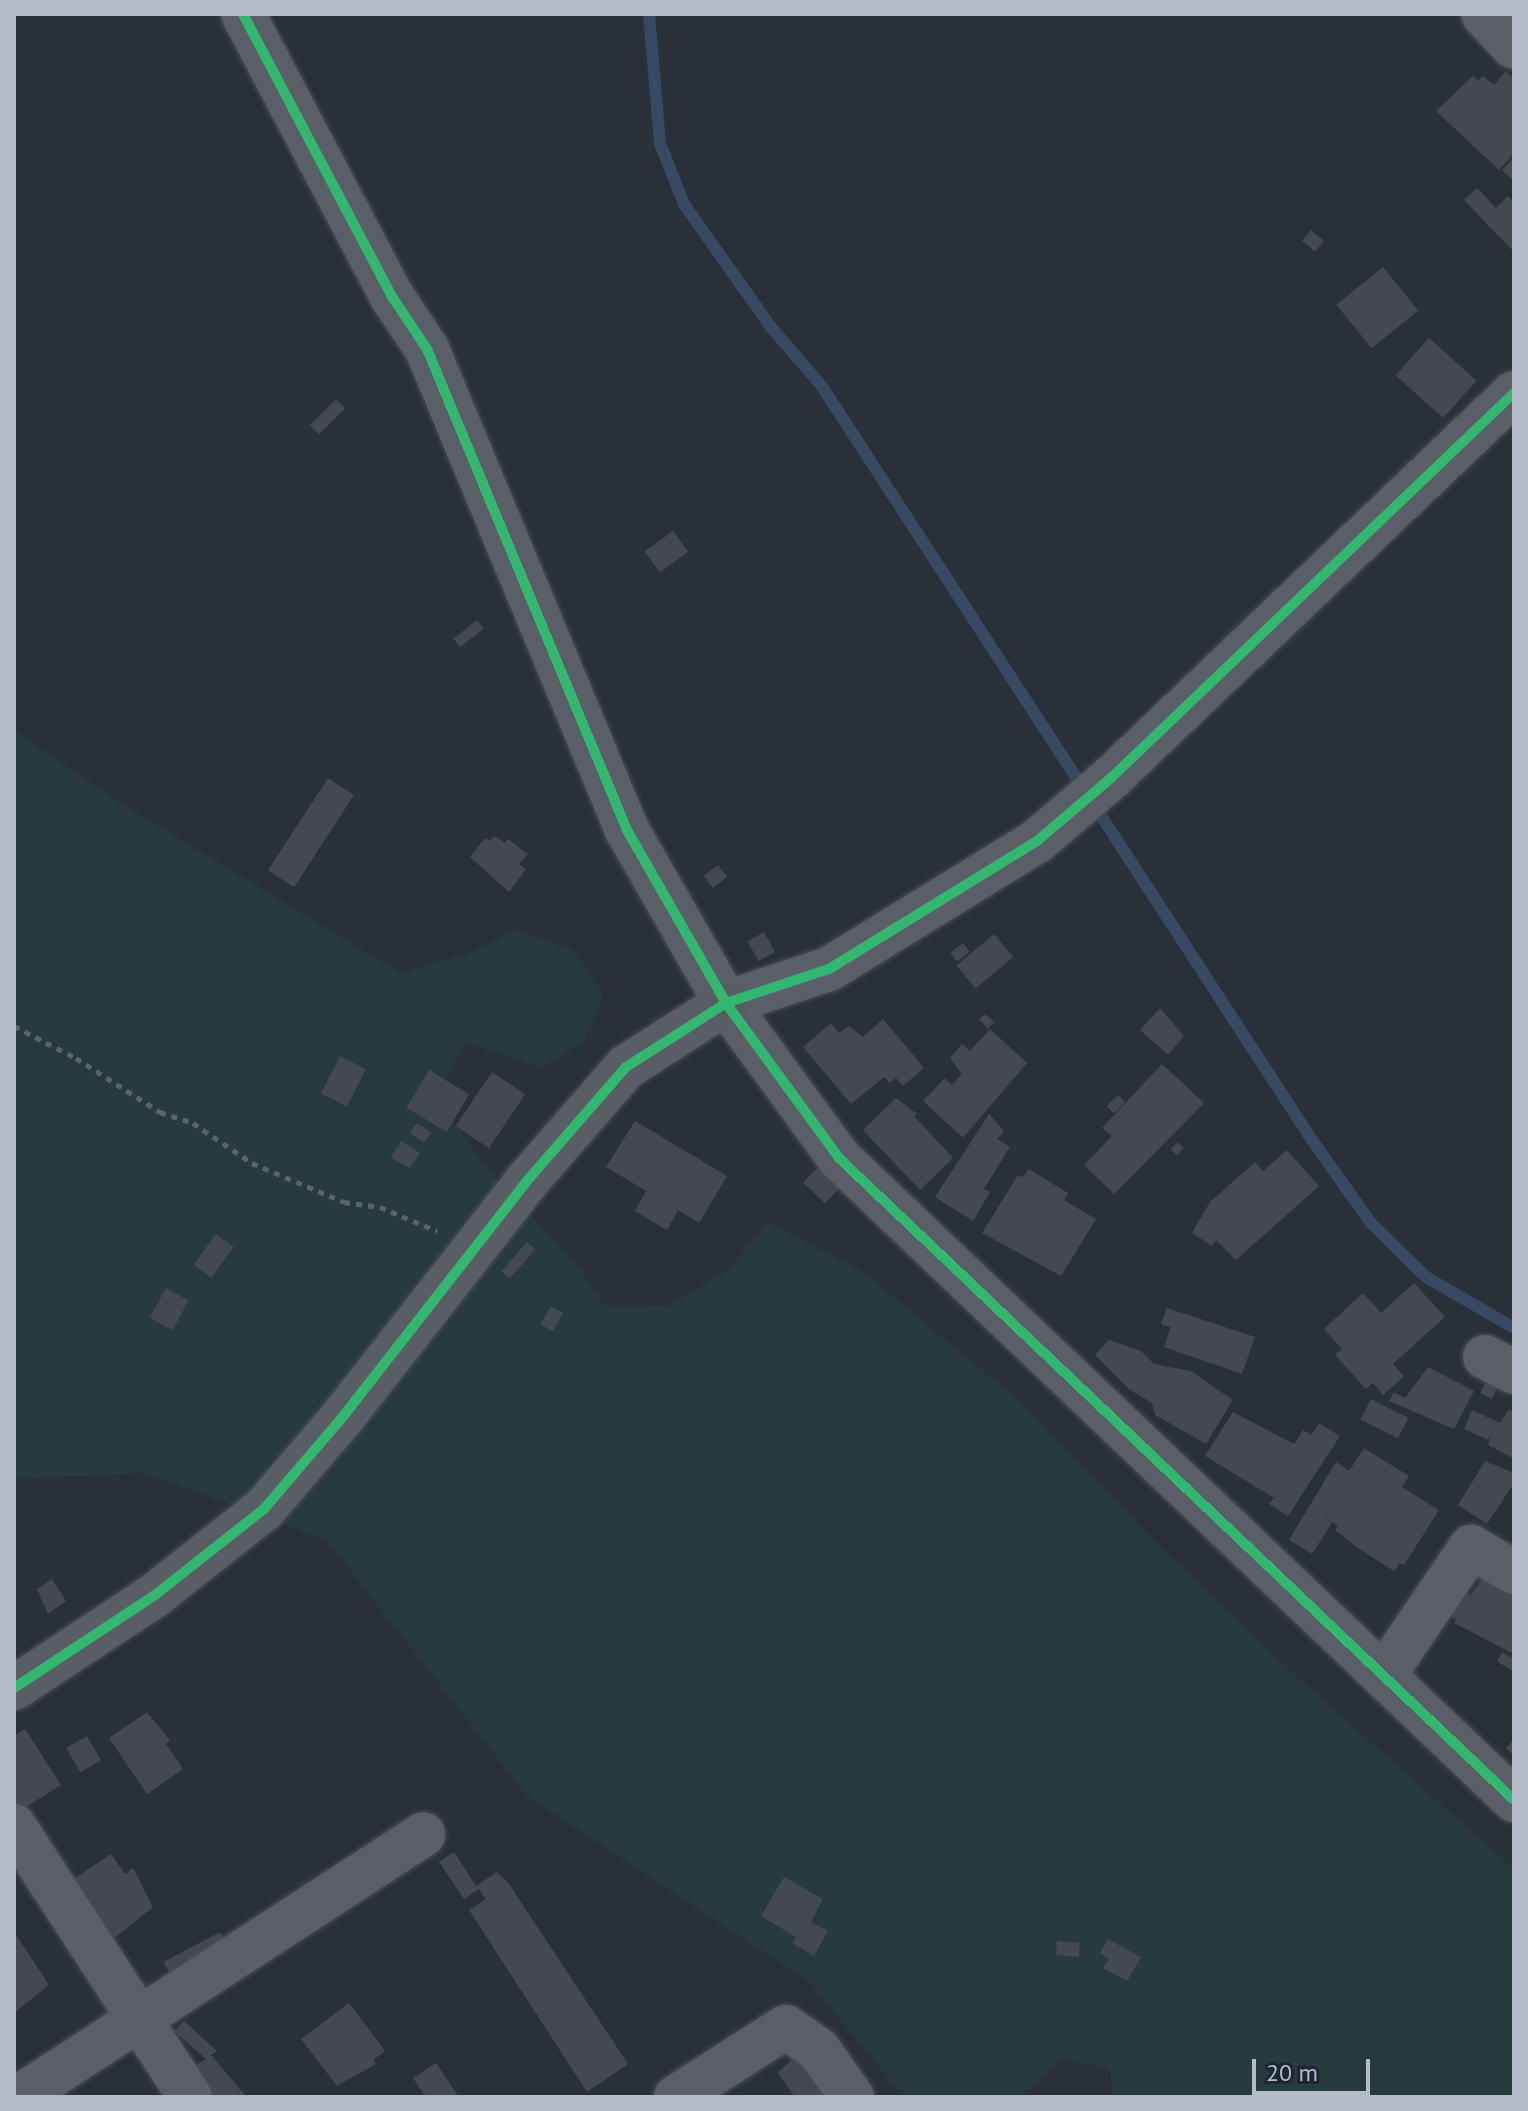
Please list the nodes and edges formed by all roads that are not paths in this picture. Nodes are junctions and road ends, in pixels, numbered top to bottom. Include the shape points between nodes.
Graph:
1 (243, 14) edge
2 (1483, 14) edge
3 (1514, 47) edge
4 (1514, 393) edge
5 (726, 1003) junction
6 (1514, 1572) edge
7 (1384, 1675) junction
8 (14, 1688) edge
9 (1514, 1800) edge
10 (14, 1826) edge
11 (423, 1835) dead end
12 (140, 2018) junction
13 (19, 2097) edge
14 (190, 2097) edge
15 (676, 2097) edge
16 (852, 2097) edge

1 - 5 street via 393,298 427,349 627,830
2 - 3 street
4 - 5 street via 1111,778 1037,841 829,969
5 - 7 street via 839,1158
5 - 8 street via 626,1067 255,1518 155,1595
6 - 7 street via 1471,1547
7 - 9 street
10 - 12 street
11 - 12 street
12 - 13 street
12 - 14 street
15 - 16 street via 786,2027 818,2049

